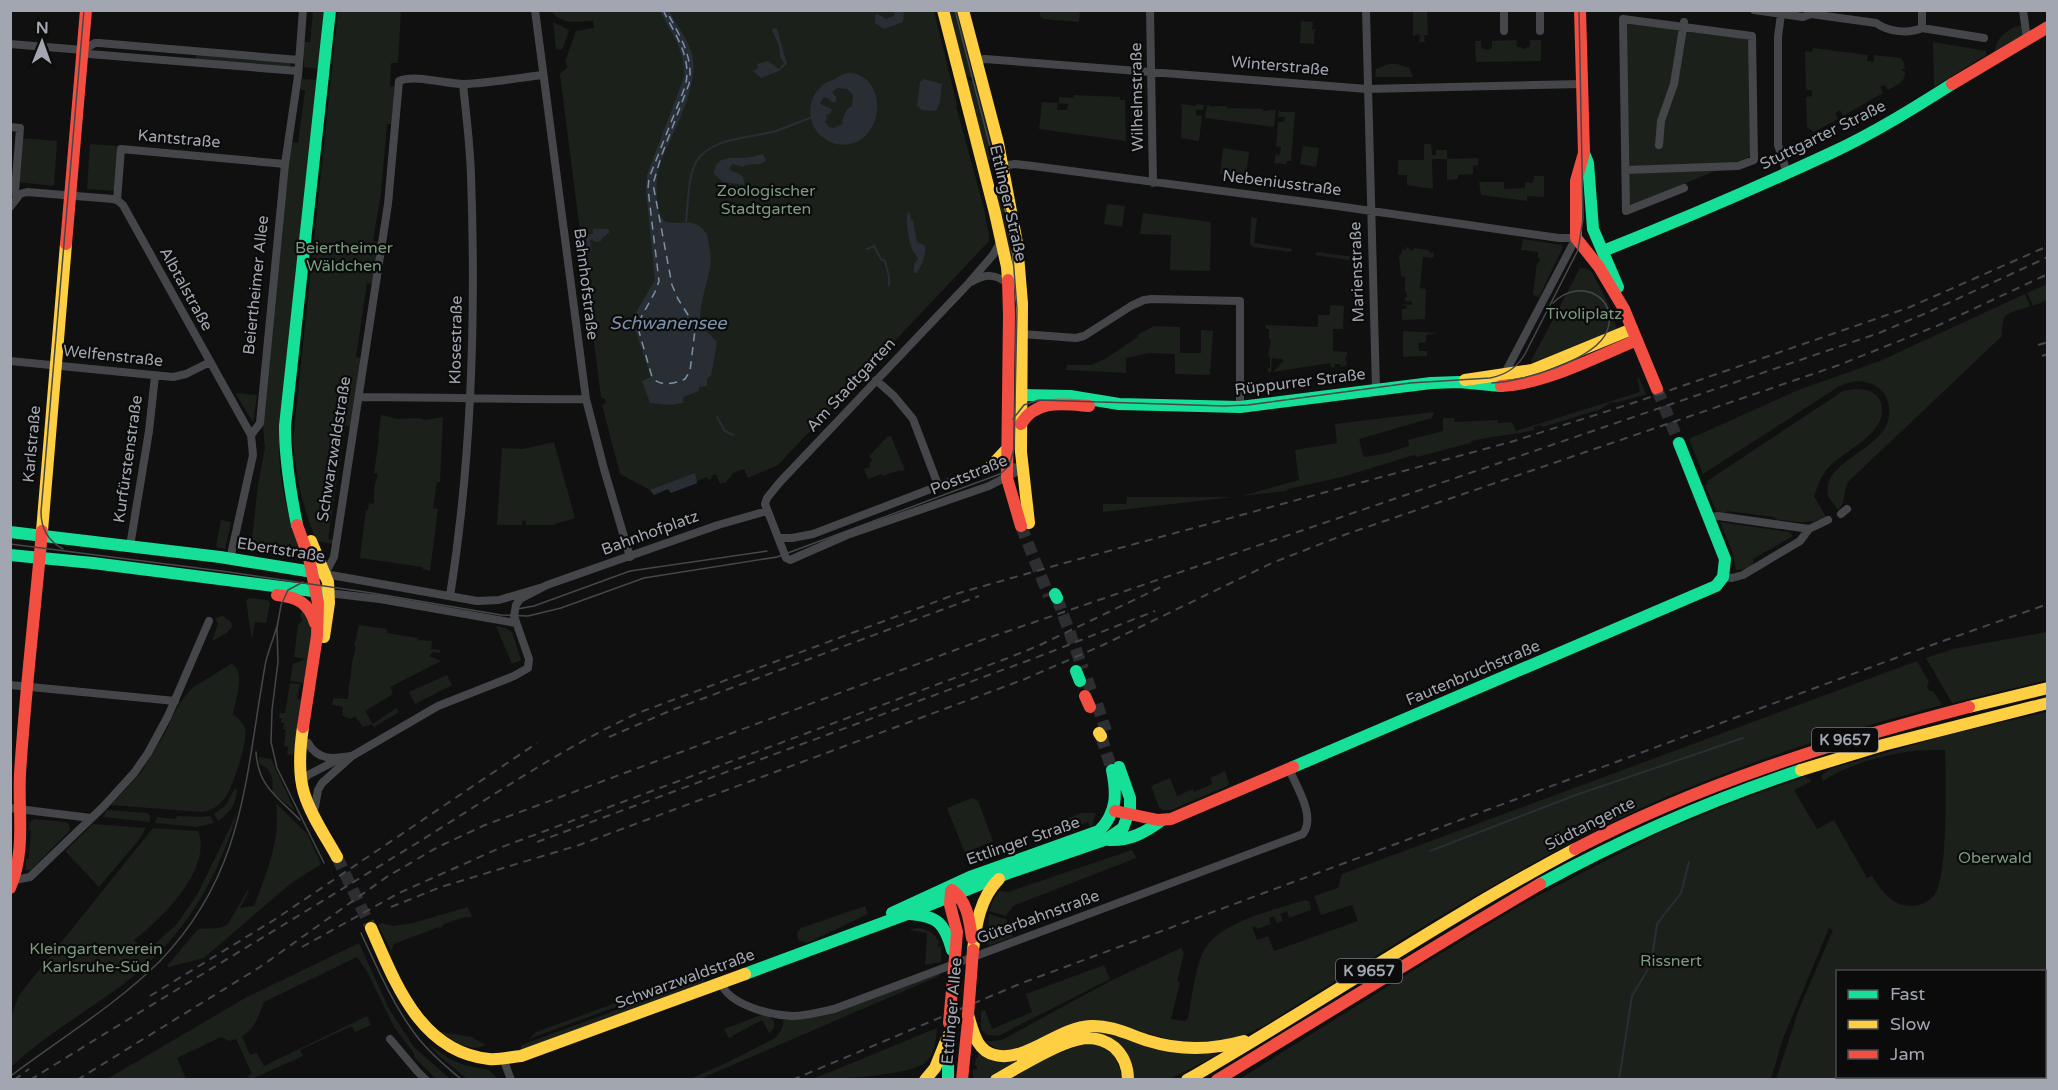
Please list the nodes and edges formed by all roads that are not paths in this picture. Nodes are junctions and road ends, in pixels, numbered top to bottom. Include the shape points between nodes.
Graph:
1 (86, 10) edge
2 (303, 10) edge
3 (330, 10) edge
4 (535, 10) edge
5 (943, 10) edge
6 (963, 10) edge
7 (1150, 10) edge
8 (1366, 10) edge
9 (1504, 10) edge
10 (1540, 10) edge
11 (1581, 10) edge
12 (1754, 10) edge
13 (1922, 10) edge
14 (2023, 10) edge
15 (1811, 12) edge
16 (1781, 14) junction
17 (1684, 24) junction
18 (2048, 27) edge
19 (1922, 28) junction
20 (1504, 31) dead end
21 (1540, 31) dead end
22 (1984, 38) dead end
23 (2027, 39) junction
24 (10, 44) edge
25 (129, 45) junction
26 (83, 50) junction
27 (193, 51) junction
28 (299, 57) junction
29 (128, 58) junction
30 (976, 61) junction
31 (193, 63) junction
32 (298, 71) junction
33 (1152, 71) junction
34 (543, 75) junction
35 (463, 84) junction
36 (1582, 84) junction
37 (1367, 89) junction
38 (10, 127) edge
39 (1659, 145) dead end
40 (1584, 153) junction
41 (285, 164) junction
42 (1002, 166) junction
43 (983, 169) junction
44 (1626, 170) junction
45 (1787, 173) junction
46 (1153, 183) junction
47 (1684, 188) dead end
48 (70, 196) junction
49 (117, 200) junction
50 (12, 203) edge
51 (1371, 211) junction
52 (1576, 238) junction
53 (1002, 241) junction
54 (1603, 251) junction
55 (1597, 265) junction
56 (968, 284) junction
57 (1008, 284) junction
58 (1624, 309) junction
59 (1022, 334) junction
60 (1634, 334) junction
61 (10, 361) edge
62 (210, 362) junction
63 (56, 366) junction
64 (1509, 374) junction
65 (155, 376) junction
66 (876, 380) junction
67 (1452, 382) junction
68 (1498, 386) junction
69 (1376, 389) junction
70 (1657, 389) tunnel mouth
71 (1021, 395) junction
72 (359, 397) junction
73 (469, 397) junction
74 (586, 399) junction
75 (1116, 404) junction
76 (1240, 407) junction
77 (1007, 408) junction
78 (1021, 424) junction
79 (254, 432) junction
80 (1678, 443) tunnel mouth
81 (1006, 450) junction
82 (991, 466) junction
83 (1022, 469) junction
84 (1006, 472) junction
85 (938, 485) junction
86 (767, 511) junction
87 (1708, 518) junction
88 (1828, 520) dead end
89 (1809, 529) junction
90 (10, 532) edge
91 (41, 536) junction
92 (778, 538) junction
93 (130, 546) junction
94 (10, 555) edge
95 (630, 556) junction
96 (40, 558) junction
97 (230, 559) junction
98 (319, 573) junction
99 (1724, 577) junction
100 (246, 583) junction
101 (543, 587) junction
102 (322, 592) junction
103 (450, 596) junction
104 (209, 621) dead end
105 (516, 623) junction
106 (317, 636) junction
107 (10, 685) edge
108 (28, 686) junction
109 (2048, 688) edge
110 (175, 701) junction
111 (2048, 703) edge
112 (308, 743) junction
113 (347, 757) junction
114 (1289, 769) junction
115 (305, 778) junction
116 (16, 809) edge
117 (1115, 811) junction
118 (316, 813) junction
119 (1129, 815) junction
120 (91, 818) junction
121 (1162, 820) junction
122 (1107, 839) junction
123 (337, 857) tunnel mouth
124 (1006, 874) junction
125 (961, 880) joint
126 (13, 884) edge
127 (950, 892) junction
128 (908, 914) junction
129 (876, 924) junction
130 (371, 928) tunnel mouth
131 (974, 947) junction
132 (955, 957) junction
133 (721, 983) junction
134 (968, 1015) junction
135 (949, 1029) junction
136 (1264, 1034) junction
137 (390, 1039) dead end
138 (503, 1058) junction
139 (1218, 1079) edge
140 (426, 1080) edge
141 (511, 1080) edge
142 (925, 1080) edge
143 (948, 1080) edge
144 (962, 1080) edge
145 (996, 1080) edge
146 (1128, 1080) edge
147 (1187, 1080) edge

1 - 26 main road, Karlstraße
2 - 28 street, Beiertheimer Allee
3 - 98 main road via 285,426 286,466 296,514 306,531
4 - 34 street, Bahnhofstraße
5 - 43 main road, Ettlinger Straße
6 - 30 main road, Ettlinger Straße
7 - 33 street, Wilhelmstraße
8 - 37 street, Marienstraße
9 - 20 street
10 - 21 street
11 - 36 main road
12 - 16 street
13 - 19 street
14 - 23 street
15 - 16 street via 1803,17
15 - 19 street via 1876,22 1884,28 1913,33
16 - 45 street via 1778,145
17 - 39 street
17 - 44 street via 1623,19
17 - 44 street via 1752,36 1754,160 1738,166
18 - 23 main road, Stuttgarter Straße
19 - 22 street
23 - 45 main road, Stuttgarter Straße via 1875,130
24 - 26 street
25 - 26 street via 95,43
25 - 27 street
25 - 29 street
26 - 29 street
26 - 48 main road, Karlstraße
27 - 28 street
27 - 31 street
28 - 32 street, Beiertheimer Allee
29 - 31 street
30 - 33 street, Winterstraße
30 - 42 main road, Ettlinger Straße
31 - 32 street
32 - 41 street, Beiertheimer Allee
33 - 37 street, Winterstraße
33 - 46 street, Wilhelmstraße
34 - 35 street
34 - 74 street, Bahnhofstraße
35 - 72 street, Schwarzwaldstraße via 399,81 392,171
35 - 73 street, Klosestraße via 471,174
36 - 37 street, Winterstraße
36 - 40 main road
37 - 51 street, Marienstraße
38 - 50 street via 20,128
40 - 52 main road via 1576,181
40 - 54 main road via 1593,229
41 - 49 street, Kantstraße via 121,149
41 - 79 street, Beiertheimer Allee via 260,423
42 - 43 main road, Nebeniusstraße
42 - 46 street, Nebeniusstraße via 1016,164
42 - 59 main road, Ettlinger Straße via 1022,279
43 - 53 main road, Ettlinger Straße
44 - 47 street via 1626,211
45 - 54 main road, Stuttgarter Straße
46 - 51 street, Nebeniusstraße
48 - 49 street
48 - 50 street via 23,192
48 - 63 main road, Karlstraße
49 - 62 street, Albtalstraße
51 - 52 street, Nebeniusstraße
51 - 69 street, Marienstraße
52 - 54 main road
52 - 55 main road
52 - 64 street
53 - 56 street, Am Stadtgarten
53 - 57 main road, Ettlinger Straße
54 - 55 main road
54 - 58 main road
55 - 58 main road
56 - 57 street via 992,275
56 - 66 street, Am Stadtgarten
57 - 77 main road, Ettlinger Straße
58 - 60 main road
59 - 71 main road, Ettlinger Straße
59 - 76 street via 1084,336 1148,299 1240,301
60 - 64 main road via 1532,370
60 - 68 main road via 1534,382
60 - 70 main road
61 - 63 street, Welfenstraße
62 - 65 street, Welfenstraße via 186,374
62 - 79 street, Albtalstraße
63 - 65 street, Welfenstraße
63 - 91 main road, Karlstraße
64 - 67 main road, Rüppurrer Straße
64 - 68 street
65 - 93 street, Kurfürstenstraße
66 - 85 street via 913,419
66 - 86 street, Am Stadtgarten via 780,482 767,498
67 - 68 main road, Rüppurrer Straße
67 - 69 main road, Rüppurrer Straße
69 - 76 main road, Rüppurrer Straße
71 - 75 main road, Rüppurrer Straße via 1070,396
71 - 77 main road
71 - 78 main road, Ettlinger Straße
72 - 73 street
72 - 98 street, Schwarzwaldstraße via 333,563
73 - 74 street
73 - 103 street, Klosestraße via 464,495
74 - 95 street, Bahnhofstraße
75 - 76 main road, Rüppurrer Straße
75 - 78 main road, Rüppurrer Straße via 1047,405 1030,411
77 - 81 main road, Ettlinger Straße
78 - 83 main road, Ettlinger Straße
79 - 97 street, Beiertheimer Allee via 253,455
80 - 87 main road
81 - 82 main road
81 - 84 main road, Ettlinger Straße
82 - 84 street, Poststraße
82 - 85 street, Poststraße
83 - 84 street, Poststraße
83 - 84 main road, Ettlinger Straße via 1025,524
84 - 92 street, Poststraße via 937,505 823,544 808,554 788,559
85 - 92 street, Poststraße via 813,534
86 - 92 street
86 - 95 street, Bahnhofplatz
87 - 89 street via 1718,516
87 - 99 main road via 1725,559
88 - 89 street, Fautenbruchstraße
89 - 99 street, Fautenbruchstraße via 1800,542 1743,575
90 - 91 main road, Ebertstraße
91 - 93 main road, Ebertstraße
91 - 96 main road, Karlstraße
93 - 97 main road, Ebertstraße
94 - 96 main road
95 - 101 street, Bahnhofplatz
96 - 100 main road
96 - 108 main road, Karlstraße
97 - 98 main road, Ebertstraße
98 - 102 main road, Schwarzwaldstraße
98 - 103 street, Ebertstraße
99 - 114 main road, Fautenbruchstraße via 1716,586 1689,598
100 - 102 main road
100 - 106 main road, Schwarzwaldstraße via 259,592 301,600 313,615
101 - 103 street, Ebertstraße via 492,601
101 - 105 street, Bahnhofplatz via 517,602
102 - 105 street
102 - 106 main road, Schwarzwaldstraße
102 - 112 main road, Schwarzwaldstraße via 328,613
104 - 110 street
105 - 113 street via 530,663 524,672 438,706
106 - 115 main road, Schwarzwaldstraße via 301,743
107 - 108 street
108 - 110 street
108 - 116 main road, Karlstraße
109 - 136 main road, Südtangente / K 9657 via 1834,743 1748,772 1649,813 1515,882
110 - 120 street via 156,741 134,773
111 - 139 main road, Südtangente / K 9657 via 1855,752 1682,814 1509,902
112 - 113 street via 327,759
112 - 115 main road, Schwarzwaldstraße
113 - 115 street
113 - 118 street via 318,790
114 - 121 main road, Fautenbruchstraße
114 - 133 street, Güterbahnstraße via 1307,813 1303,834 834,1009 792,1016 746,1005 728,995
115 - 118 main road, Schwarzwaldstraße via 304,793
116 - 120 street
116 - 126 main road, Karlstraße via 22,823
117 - 119 main road, Fautenbruchstraße
117 - 119 main road via 1116,768 1130,798
117 - 125 main road, Ettlinger Straße via 1105,826 1093,834
118 - 123 main road, Schwarzwaldstraße
119 - 121 main road, Fautenbruchstraße
119 - 122 main road, Ettlinger Straße via 1123,828
120 - 126 street via 30,877
121 - 122 main road via 1131,838
122 - 124 main road, Ettlinger Straße
124 - 127 main road, Schwarzwaldstraße
124 - 131 main road via 986,897
125 - 127 main road, Schwarzwaldstraße
127 - 128 main road, Schwarzwaldstraße
127 - 129 main road, Schwarzwaldstraße via 892,912
127 - 131 main road via 966,911
127 - 132 main road, Ettlinger Allee via 957,929
128 - 129 main road, Schwarzwaldstraße
128 - 132 main road via 925,915 944,926
129 - 133 main road, Schwarzwaldstraße
130 - 138 main road, Schwarzwaldstraße via 400,991 426,1028 443,1043 468,1056
131 - 134 main road, Ettlinger Allee, bridge
132 - 135 main road, Ettlinger Allee, bridge
133 - 138 main road, Schwarzwaldstraße via 528,1054
134 - 136 main road via 979,1045 1002,1057 1085,1026 1113,1029 1185,1050 1218,1048
134 - 144 main road, Ettlinger Allee
135 - 142 main road via 940,1059
135 - 143 main road, Ettlinger Allee
136 - 147 main road, Südtangente / K 9657
137 - 140 street
138 - 141 street
145 - 146 main road via 1067,1043 1090,1038 1104,1041 1119,1052 1127,1067

